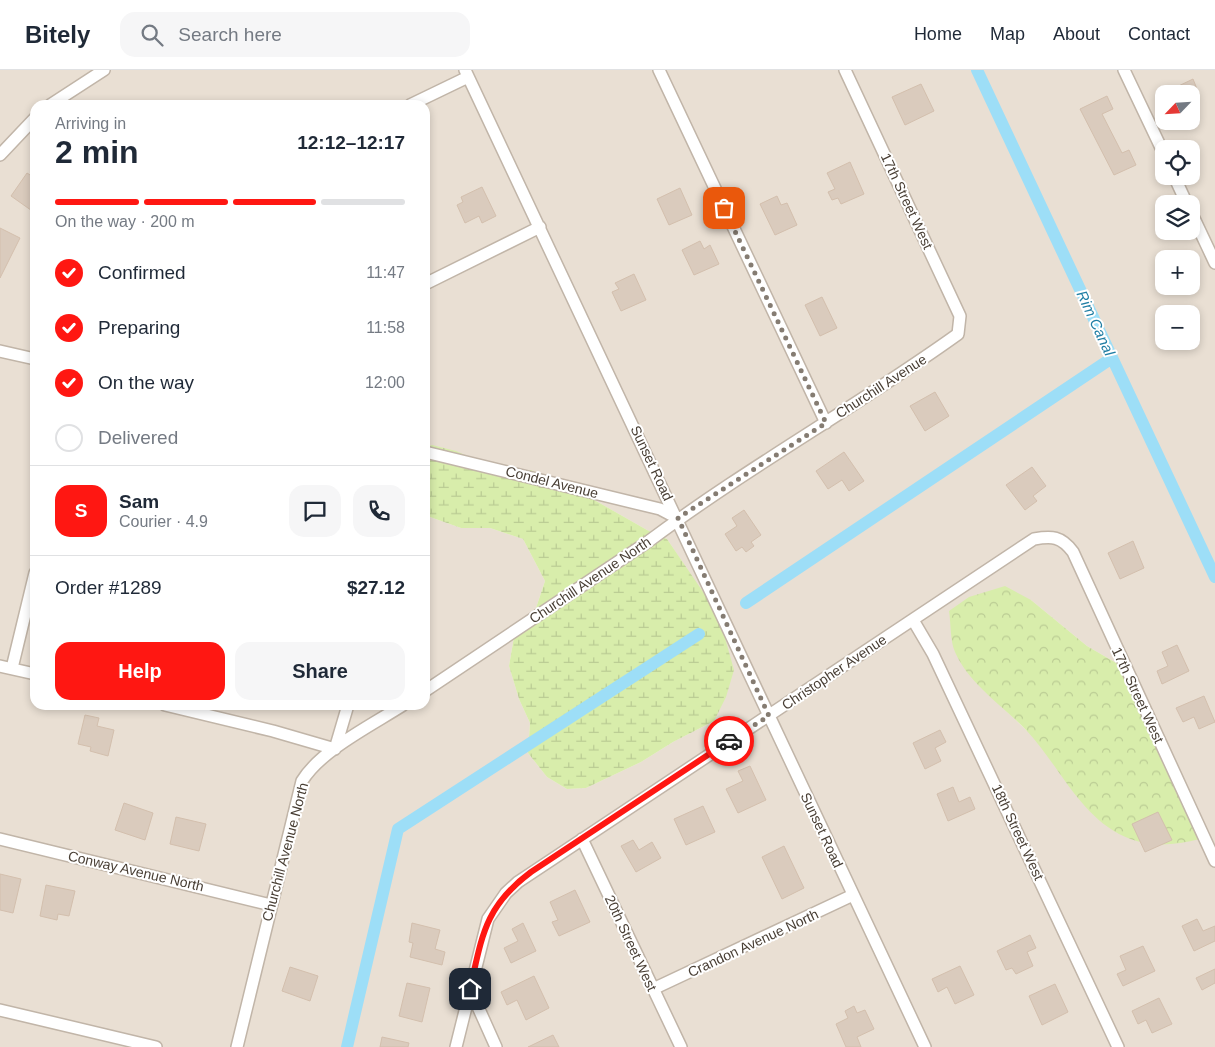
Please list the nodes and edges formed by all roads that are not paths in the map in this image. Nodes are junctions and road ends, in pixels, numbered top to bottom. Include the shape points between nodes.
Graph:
1 (104, 70) edge
2 (659, 70) edge
3 (844, 70) edge
4 (1124, 70) edge
5 (466, 73) edge
6 (58, 100) edge
7 (419, 100) edge
8 (30, 123) edge
9 (1157, 140) edge
10 (0, 155) edge
11 (540, 227) junction
12 (1200, 231) edge
13 (1215, 263) edge
14 (430, 282) edge
15 (958, 334) joint
16 (0, 351) edge
17 (30, 358) edge
18 (826, 423) junction
19 (430, 453) edge
20 (678, 518) junction
21 (1053, 536) joint
22 (30, 589) edge
23 (913, 620) junction
24 (6, 667) edge
25 (30, 673) edge
26 (430, 687) edge
27 (187, 710) edge
28 (347, 710) edge
29 (395, 710) edge
30 (769, 716) junction
31 (335, 749) junction
32 (0, 839) edge
33 (582, 840) junction
34 (1212, 848) edge
35 (1215, 861) edge
36 (853, 896) junction
37 (271, 905) junction
38 (470, 989) junction
39 (653, 989) junction
40 (0, 1010) edge
41 (156, 1047) edge
42 (237, 1047) edge
43 (456, 1047) edge
44 (496, 1047) edge
45 (681, 1047) edge
46 (923, 1047) edge
47 (1118, 1047) edge

1 - 6 street
2 - 18 street
3 - 15 street, 17th Street West via 960,316
4 - 9 street
5 - 7 street
5 - 11 street, Sunset Road
8 - 10 street
11 - 14 street
11 - 20 street, Sunset Road
12 - 13 street
15 - 18 street, Churchill Avenue
16 - 17 street
18 - 20 street, Churchill Avenue
19 - 20 street, Condel Avenue via 660,509
20 - 26 street, Churchill Avenue North via 649,541
20 - 30 street, Sunset Road
21 - 23 street, Christopher Avenue via 1034,539
21 - 34 street, 17th Street West via 1065,541 1073,552
22 - 24 street
23 - 30 street, Christopher Avenue
23 - 47 street, 18th Street West via 933,654
24 - 25 street
27 - 31 street
28 - 31 street
29 - 31 street, Churchill Avenue North
30 - 33 street, Christopher Avenue
30 - 36 street, Sunset Road
31 - 37 street, Churchill Avenue North via 310,769 302,781
32 - 37 street, Conway Avenue North
33 - 38 street, Christopher Avenue via 518,882 496,906 482,934
33 - 39 street, 20th Street West
34 - 35 street, 17th Street West
36 - 39 street, Crandon Avenue North
36 - 46 street, Sunset Road
37 - 42 street, Churchill Avenue North
38 - 43 street, Christopher Avenue
38 - 44 street
39 - 45 street, 20th Street West
40 - 41 street

